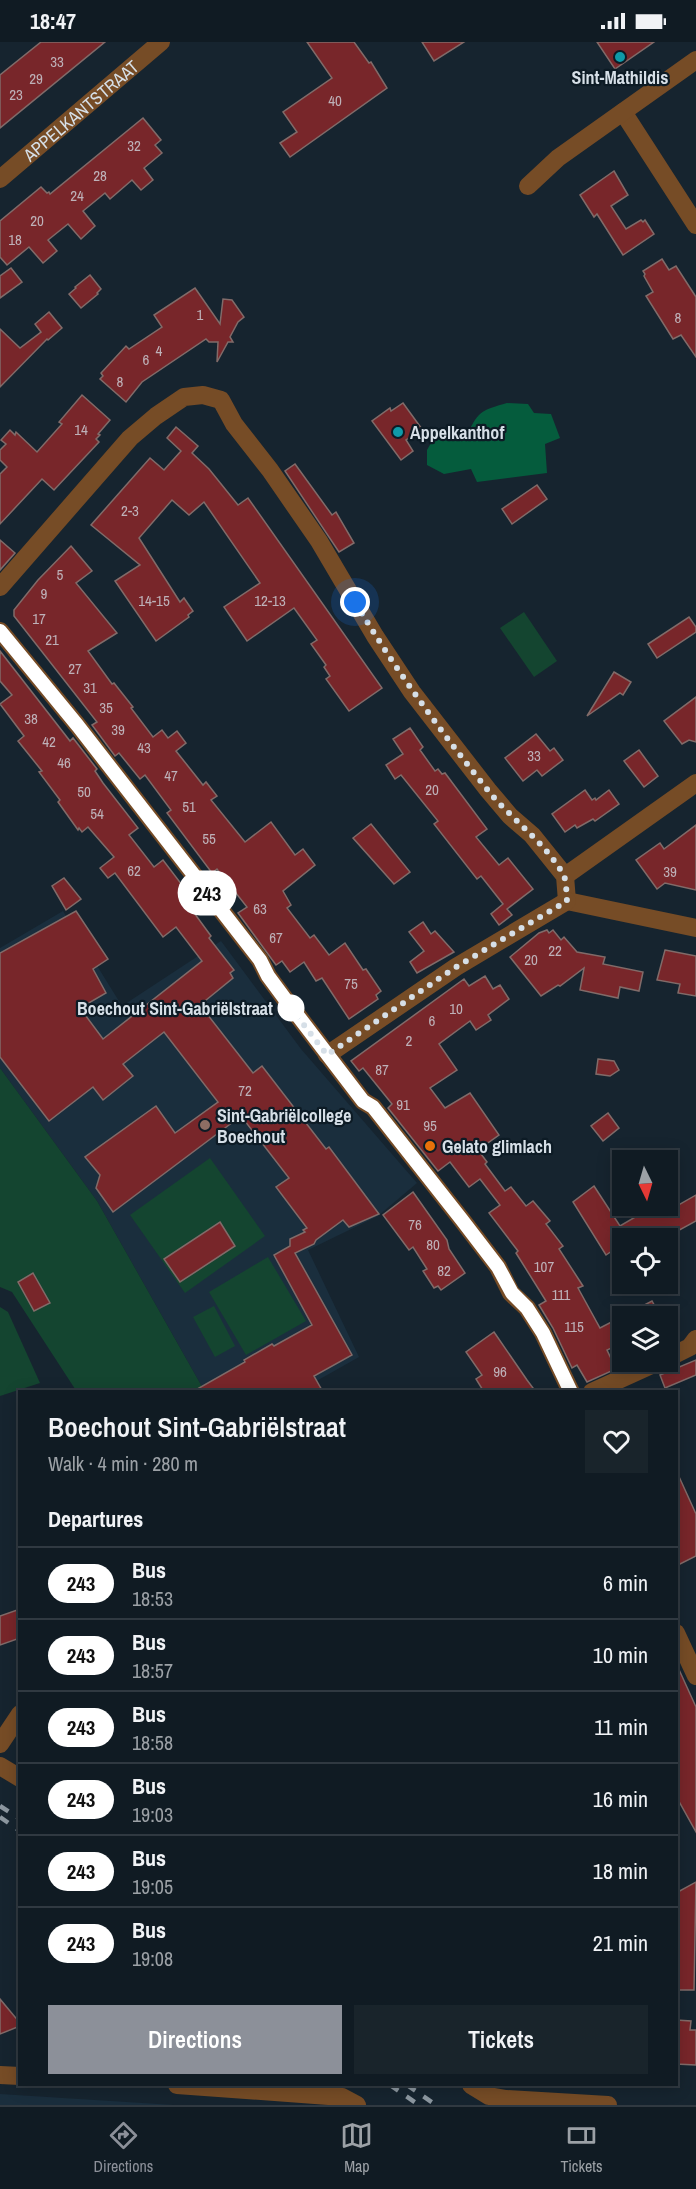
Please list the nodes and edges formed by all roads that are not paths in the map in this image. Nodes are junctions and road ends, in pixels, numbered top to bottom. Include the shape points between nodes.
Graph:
1 (161, 42) edge
2 (696, 60) edge
3 (623, 112) junction
4 (0, 179) edge
5 (528, 186) dead end
6 (696, 225) edge
7 (0, 587) edge
8 (0, 631) edge
9 (696, 783) edge
10 (565, 876) junction
11 (567, 901) junction
12 (696, 928) edge
13 (327, 1055) junction
14 (693, 1343) edge
15 (678, 1352) edge
16 (636, 1372) edge
17 (570, 1390) edge
18 (596, 1390) edge
19 (678, 1637) edge
20 (696, 1676) edge
21 (18, 1717) edge
22 (0, 1744) edge
23 (0, 1766) edge
24 (18, 1777) edge
25 (0, 2075) edge
26 (18, 2076) edge
27 (183, 2086) edge
28 (473, 2086) edge
29 (244, 2097) edge
30 (357, 2105) edge
31 (608, 2105) edge

1 - 4 street, APPELKANTSTRAAT
2 - 3 street
3 - 5 street via 558,158
3 - 6 street
7 - 10 street via 130,438 184,397 203,395 220,400 319,541 412,692 488,790
8 - 13 street via 253,951
9 - 10 street
10 - 11 street
11 - 12 street
11 - 13 street via 456,967
13 - 17 street via 363,1101 373,1107 498,1267 512,1293 543,1333
14 - 15 street
16 - 18 street
19 - 20 street
21 - 22 street
23 - 24 street
25 - 26 street
27 - 29 street
28 - 31 street via 489,2096 506,2099
29 - 30 street via 342,2097

